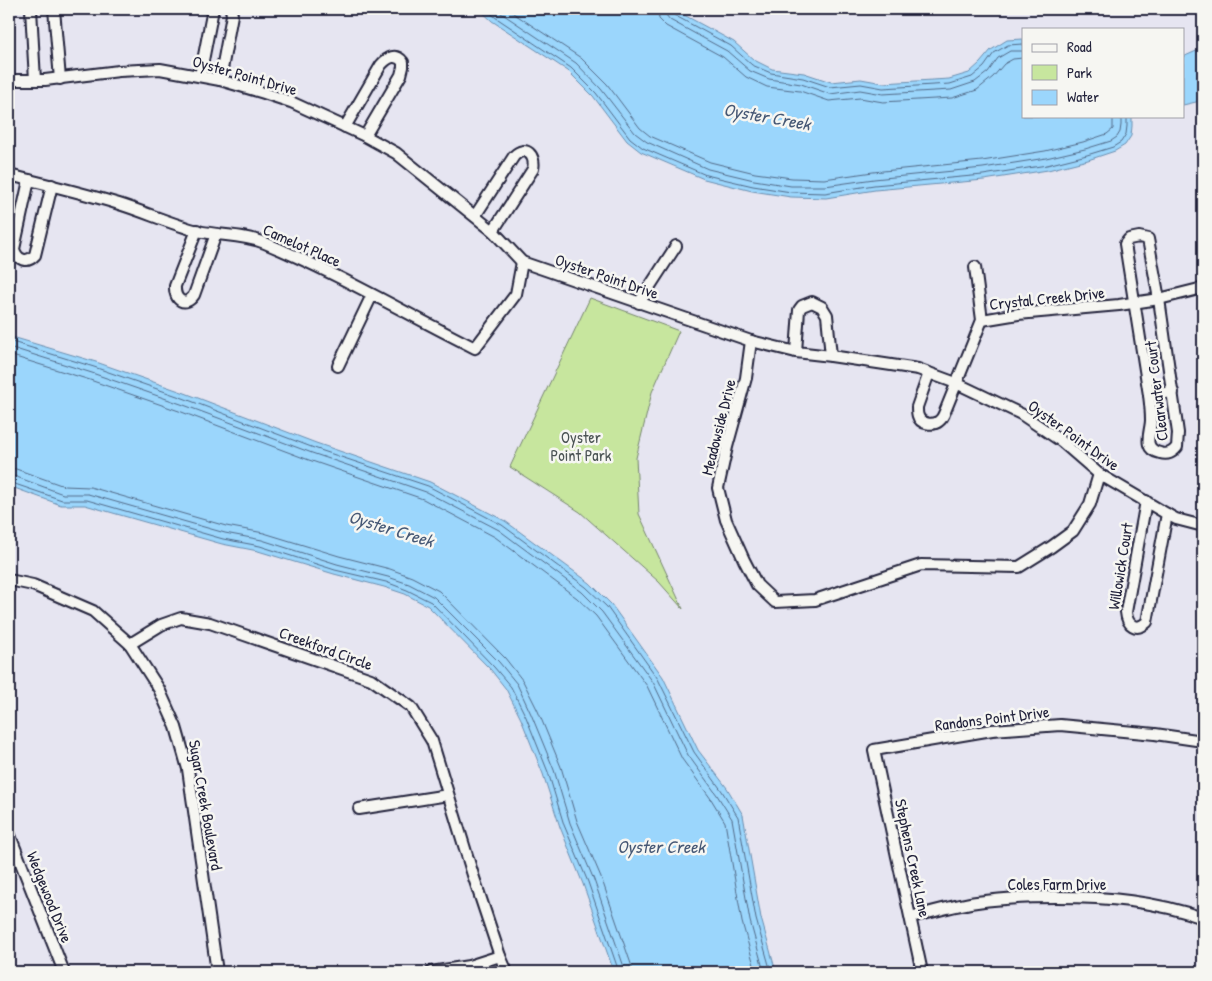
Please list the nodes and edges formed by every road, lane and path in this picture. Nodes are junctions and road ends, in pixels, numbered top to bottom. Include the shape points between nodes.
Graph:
1 (31, 9) edge
2 (54, 9) edge
3 (213, 9) edge
4 (231, 9) edge
5 (200, 76) junction
6 (60, 79) junction
7 (9, 80) edge
8 (35, 80) junction
9 (220, 80) junction
10 (345, 127) junction
11 (365, 136) junction
12 (9, 175) edge
13 (29, 180) junction
14 (52, 185) junction
15 (475, 216) junction
16 (196, 230) junction
17 (493, 231) junction
18 (216, 234) junction
19 (676, 246) dead end
20 (522, 262) junction
21 (975, 267) dead end
22 (1203, 288) edge
23 (372, 295) junction
24 (1159, 299) junction
25 (639, 303) junction
26 (1135, 303) junction
27 (982, 320) junction
28 (751, 342) junction
29 (796, 352) junction
30 (831, 356) junction
31 (338, 366) dead end
32 (929, 373) junction
33 (956, 383) junction
34 (1172, 392) junction
35 (1149, 396) junction
36 (1099, 474) junction
37 (1146, 502) junction
38 (1167, 514) junction
39 (1203, 526) edge
40 (9, 580) edge
41 (130, 644) junction
42 (1203, 741) edge
43 (874, 750) joint
44 (448, 795) junction
45 (359, 809) dead end
46 (9, 833) edge
47 (910, 917) junction
48 (1203, 918) edge
49 (500, 956) junction
50 (64, 972) edge
51 (217, 972) edge
52 (431, 972) edge
53 (507, 972) edge
54 (922, 972) edge

1 - 8 street
2 - 6 street
3 - 5 street
4 - 9 street
5 - 6 street, Oyster Point Drive via 160,69
5 - 9 street, Oyster Point Drive
6 - 8 street, Oyster Point Drive
7 - 8 street, Oyster Point Drive
9 - 10 street, Oyster Point Drive via 291,102
10 - 11 street, Oyster Point Drive
10 - 11 street via 381,65 391,56 396,56 404,62 404,67
11 - 15 street, Oyster Point Drive via 396,153
12 - 13 street, Camelot Place
13 - 14 street, Camelot Place
13 - 14 street via 14,249 20,259 32,259 35,255
14 - 16 street, Camelot Place
15 - 17 street, Oyster Point Drive
15 - 17 street via 514,156 523,150 528,152 533,158 533,169
16 - 18 street, Camelot Place
16 - 18 street via 175,286 176,298 186,302 194,295
17 - 20 street, Oyster Point Drive
18 - 23 street, Camelot Place via 262,242
19 - 25 street
20 - 23 street, Camelot Place via 516,294 474,348
20 - 25 street, Oyster Point Drive
21 - 27 street
22 - 24 street, Crystal Creek Drive
23 - 31 street
24 - 26 street, Crystal Creek Drive
24 - 26 street, Clearwater Court via 1148,239 1139,237 1129,239 1125,244
24 - 34 street, Clearwater Court
25 - 28 street, Oyster Point Drive
26 - 27 street, Crystal Creek Drive
26 - 35 street, Clearwater Court
27 - 33 street, Crystal Creek Drive
28 - 29 street, Oyster Point Drive
28 - 36 street, Meadowside Drive via 746,378 718,488 726,520 744,560 758,585 775,602 815,600 921,565 1019,567 1073,531 1090,504
29 - 30 street, Oyster Point Drive
29 - 30 street via 799,310 812,302 822,307 827,315
30 - 32 street, Oyster Point Drive
32 - 33 street, Oyster Point Drive
32 - 33 street, Crystal Creek Drive via 917,407 918,418 922,422 939,421
33 - 36 street, Oyster Point Drive via 1021,414 1061,441
34 - 35 street
34 - 35 street, Clearwater Court via 1178,433 1177,447 1172,453 1164,454 1150,448
36 - 37 street, Oyster Point Drive
37 - 38 street, Oyster Point Drive
37 - 38 street, Willowick Court via 1126,612 1128,623 1133,626 1144,626 1147,622
38 - 39 street, Oyster Point Drive
40 - 41 street, Sugar Creek Boulevard via 33,585 93,611
41 - 44 street, Creekford Circle via 161,625 181,618 210,623 371,679 411,707 432,742
41 - 51 street, Sugar Creek Boulevard via 158,689 176,727 188,769
42 - 43 street, Randons Point Drive via 1060,726 992,730
43 - 47 street, Stephens Creek Lane
44 - 45 street
44 - 49 street, Creekford Circle
46 - 50 street, Wedgewood Drive
47 - 48 street, Coles Farm Drive via 978,902 1032,896 1141,902
47 - 54 street, Stephens Creek Lane
49 - 52 street via 468,966
49 - 53 street, Creekford Circle

